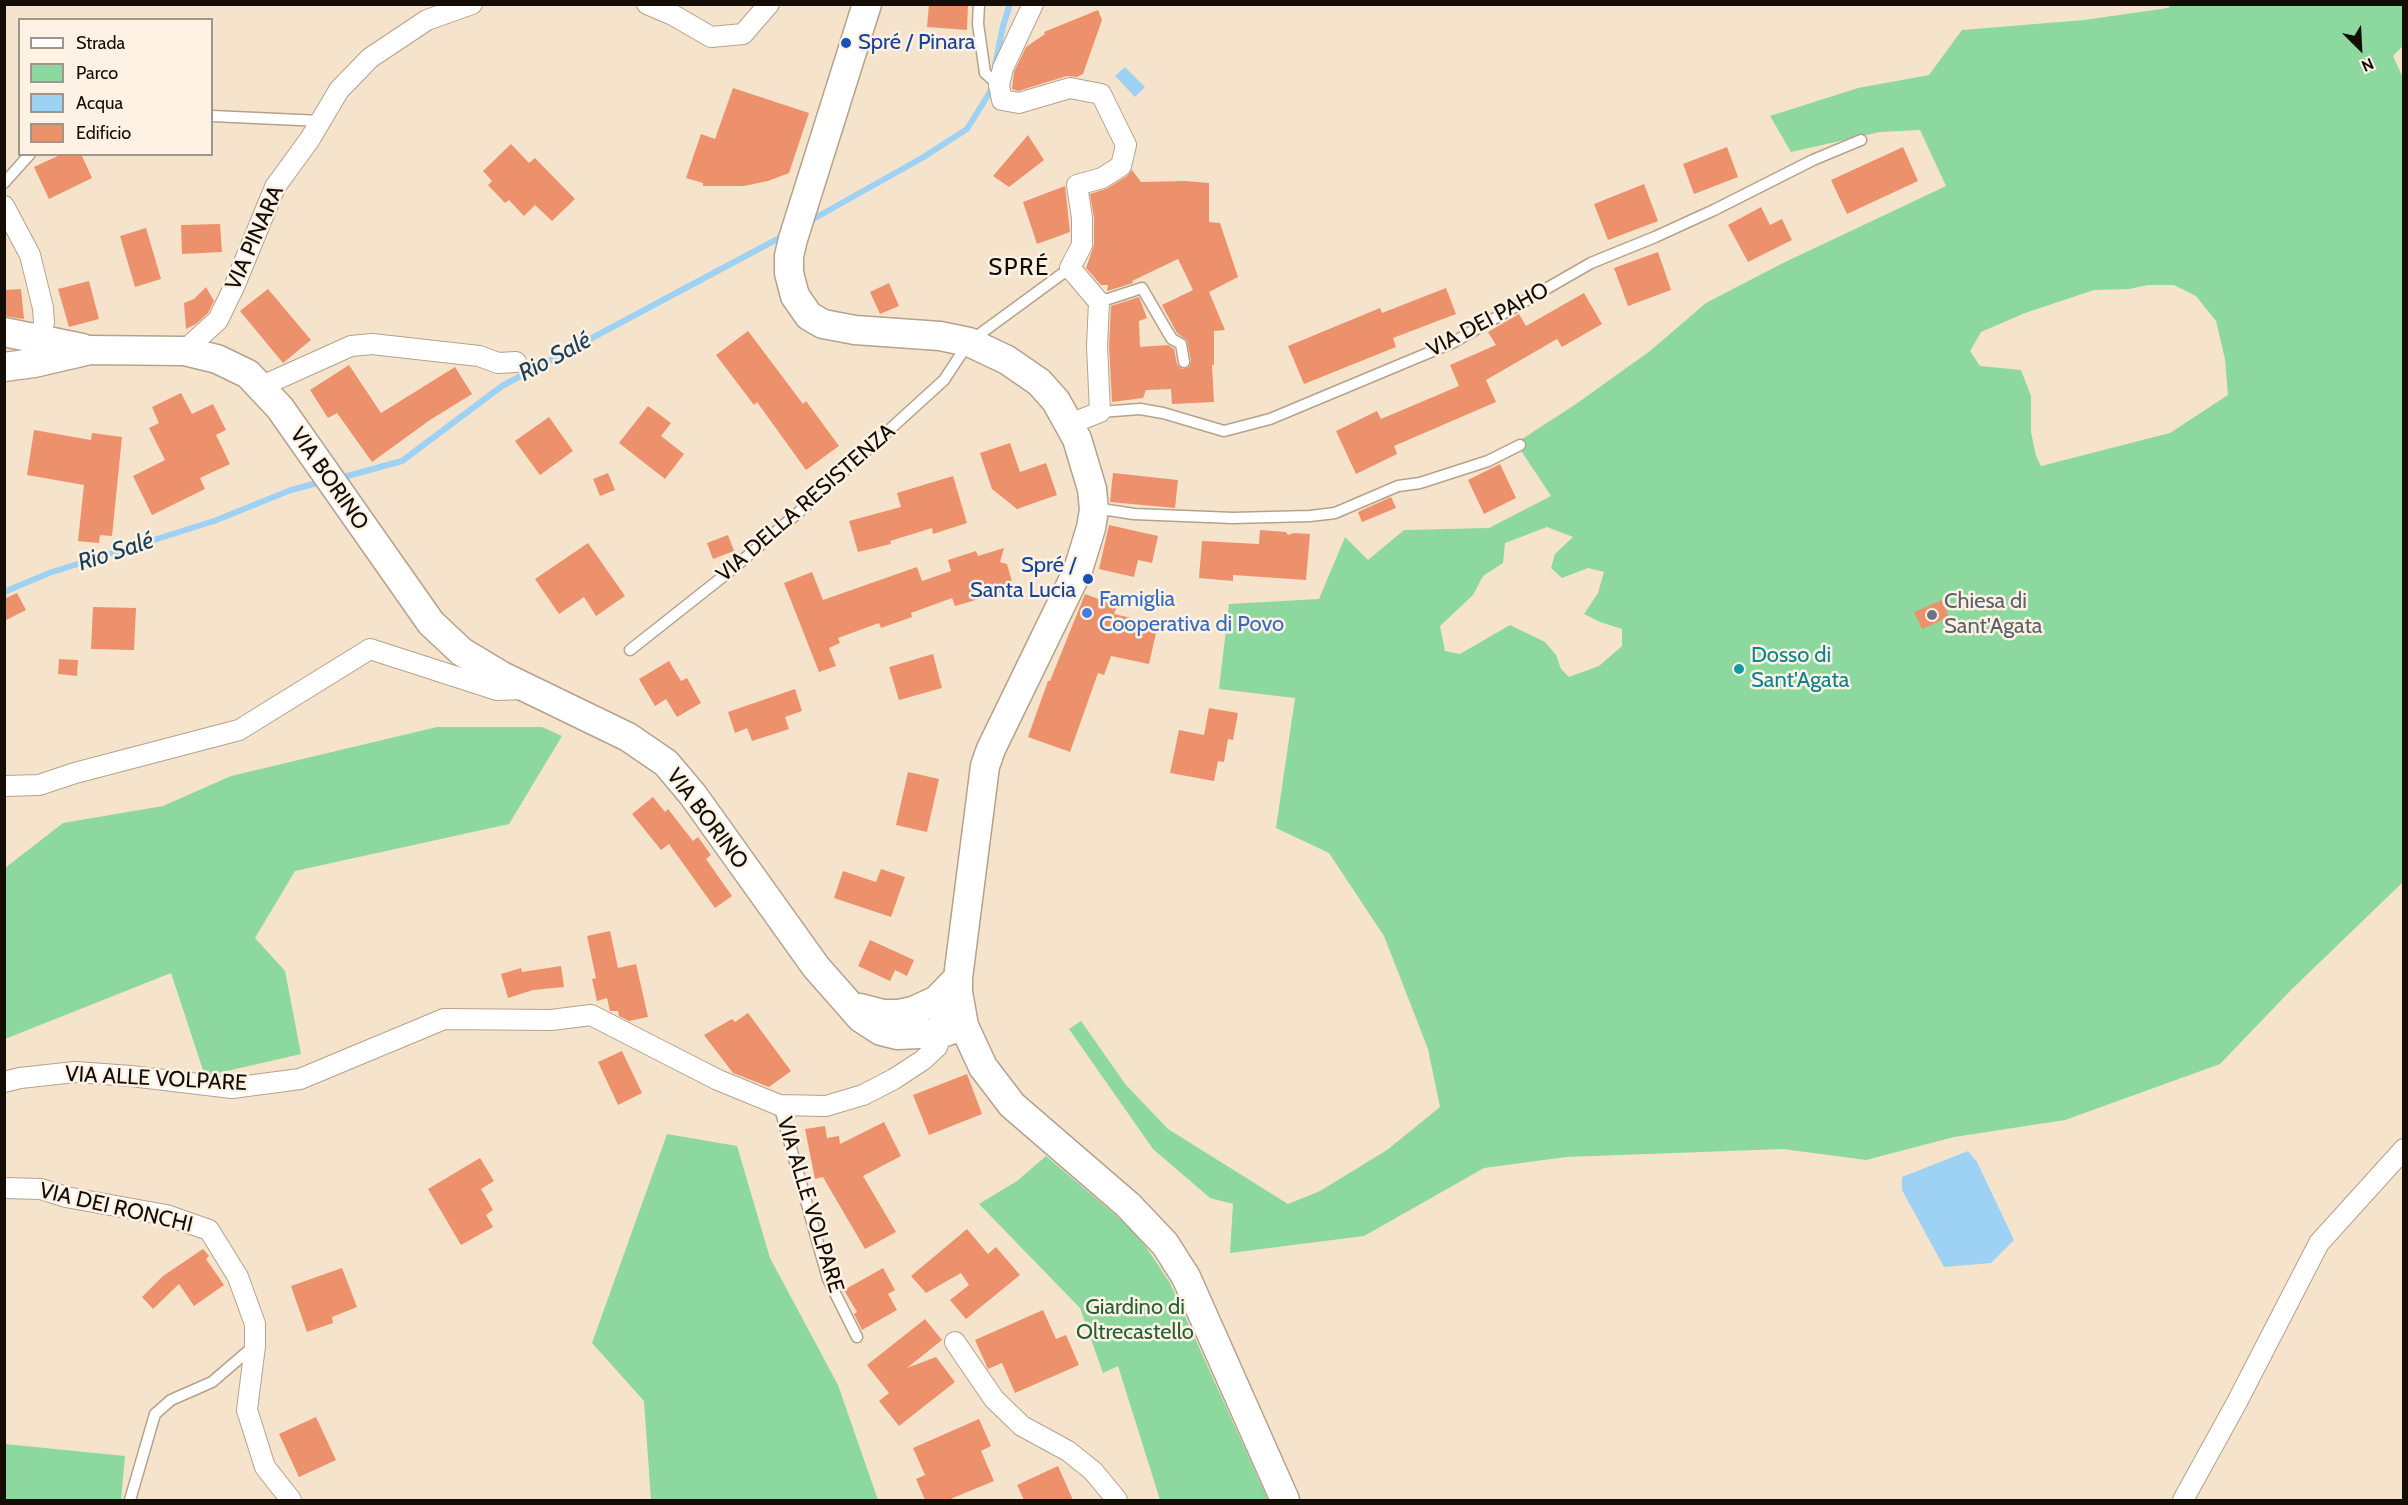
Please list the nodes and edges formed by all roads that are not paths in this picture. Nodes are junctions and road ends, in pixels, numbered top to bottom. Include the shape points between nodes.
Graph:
1 (472, 4) edge
2 (646, 4) edge
3 (769, 4) edge
4 (867, 4) edge
5 (979, 4) edge
6 (1033, 4) edge
7 (992, 79) junction
8 (213, 117) edge
9 (321, 121) junction
10 (1861, 140) dead end
11 (28, 156) edge
12 (4, 183) edge
13 (4, 206) edge
14 (1070, 268) junction
15 (1100, 302) junction
16 (4, 332) edge
17 (969, 342) junction
18 (37, 351) junction
19 (184, 351) junction
20 (516, 362) dead end
21 (1184, 362) dead end
22 (4, 367) edge
23 (262, 386) junction
24 (1100, 412) junction
25 (1070, 424) junction
26 (1521, 445) dead end
27 (1101, 510) junction
28 (630, 651) dead end
29 (529, 689) junction
30 (4, 786) edge
31 (958, 978) junction
32 (843, 1000) junction
33 (938, 1000) junction
34 (953, 1029) junction
35 (4, 1082) edge
36 (779, 1105) junction
37 (2403, 1149) edge
38 (4, 1188) edge
39 (857, 1337) dead end
40 (955, 1342) dead end
41 (255, 1346) junction
42 (130, 1500) edge
43 (291, 1500) edge
44 (1117, 1500) edge
45 (1285, 1500) edge
46 (2183, 1500) edge

1 - 9 street, VIA PINARA via 427,20 370,58 339,90
2 - 3 street via 711,37 743,34
4 - 17 street via 793,239 789,256 791,286 808,316 823,324
5 - 7 lane via 978,24
6 - 7 street via 1004,68
7 - 14 street via 1002,100 1019,103 1070,88 1101,94 1126,145 1121,166 1102,178 1077,185 1082,245
8 - 9 lane
9 - 19 street, VIA PINARA via 275,187 218,320
10 - 24 lane, VIA DEI PAHO via 1591,263 1452,343 1270,419 1224,431 1140,409
11 - 12 lane
13 - 18 street via 30,255 43,308 44,323
14 - 15 street
14 - 17 lane
15 - 21 lane via 1142,288 1172,339 1181,344
15 - 24 street
16 - 18 street, VIA BORINO
17 - 25 street via 1007,360 1039,382
17 - 28 lane, VIA DELLA RESISTENZA via 944,380 799,512
18 - 19 street, VIA BORINO
18 - 22 street, VIA BORINO
19 - 23 street, VIA BORINO via 235,367
20 - 23 street via 498,363 479,356 372,344 351,346
23 - 29 street, VIA BORINO via 415,602 446,639
24 - 25 street
25 - 27 street
26 - 27 lane via 1488,461 1398,486 1335,513 1233,518
27 - 31 street via 1078,570 985,766
29 - 30 street, VIA BORINO via 497,690 370,649 239,730 39,785
29 - 32 street, VIA BORINO via 628,737 666,763
31 - 33 street, VIA BORINO
31 - 34 street
32 - 33 street, VIA BORINO via 869,1012 899,1014
32 - 34 street, VIA BORINO via 881,1031 913,1036
33 - 34 street
34 - 36 street, VIA ALLE VOLPARE via 923,1060 863,1095 826,1106
34 - 45 street via 1012,1105 1128,1205 1165,1244 1186,1277
35 - 36 street, VIA ALLE VOLPARE via 75,1072 232,1088 300,1079 444,1019 551,1020 591,1015 718,1080
36 - 39 lane, VIA ALLE VOLPARE via 826,1272
37 - 46 street via 2319,1243
38 - 41 street, VIA DEI RONCHI via 41,1189 166,1215 209,1230 238,1277 255,1324
40 - 44 street via 994,1399 1022,1426 1068,1451
41 - 42 lane via 212,1382 171,1400 155,1414
41 - 43 street, VIA DEI RONCHI via 247,1410 265,1467

